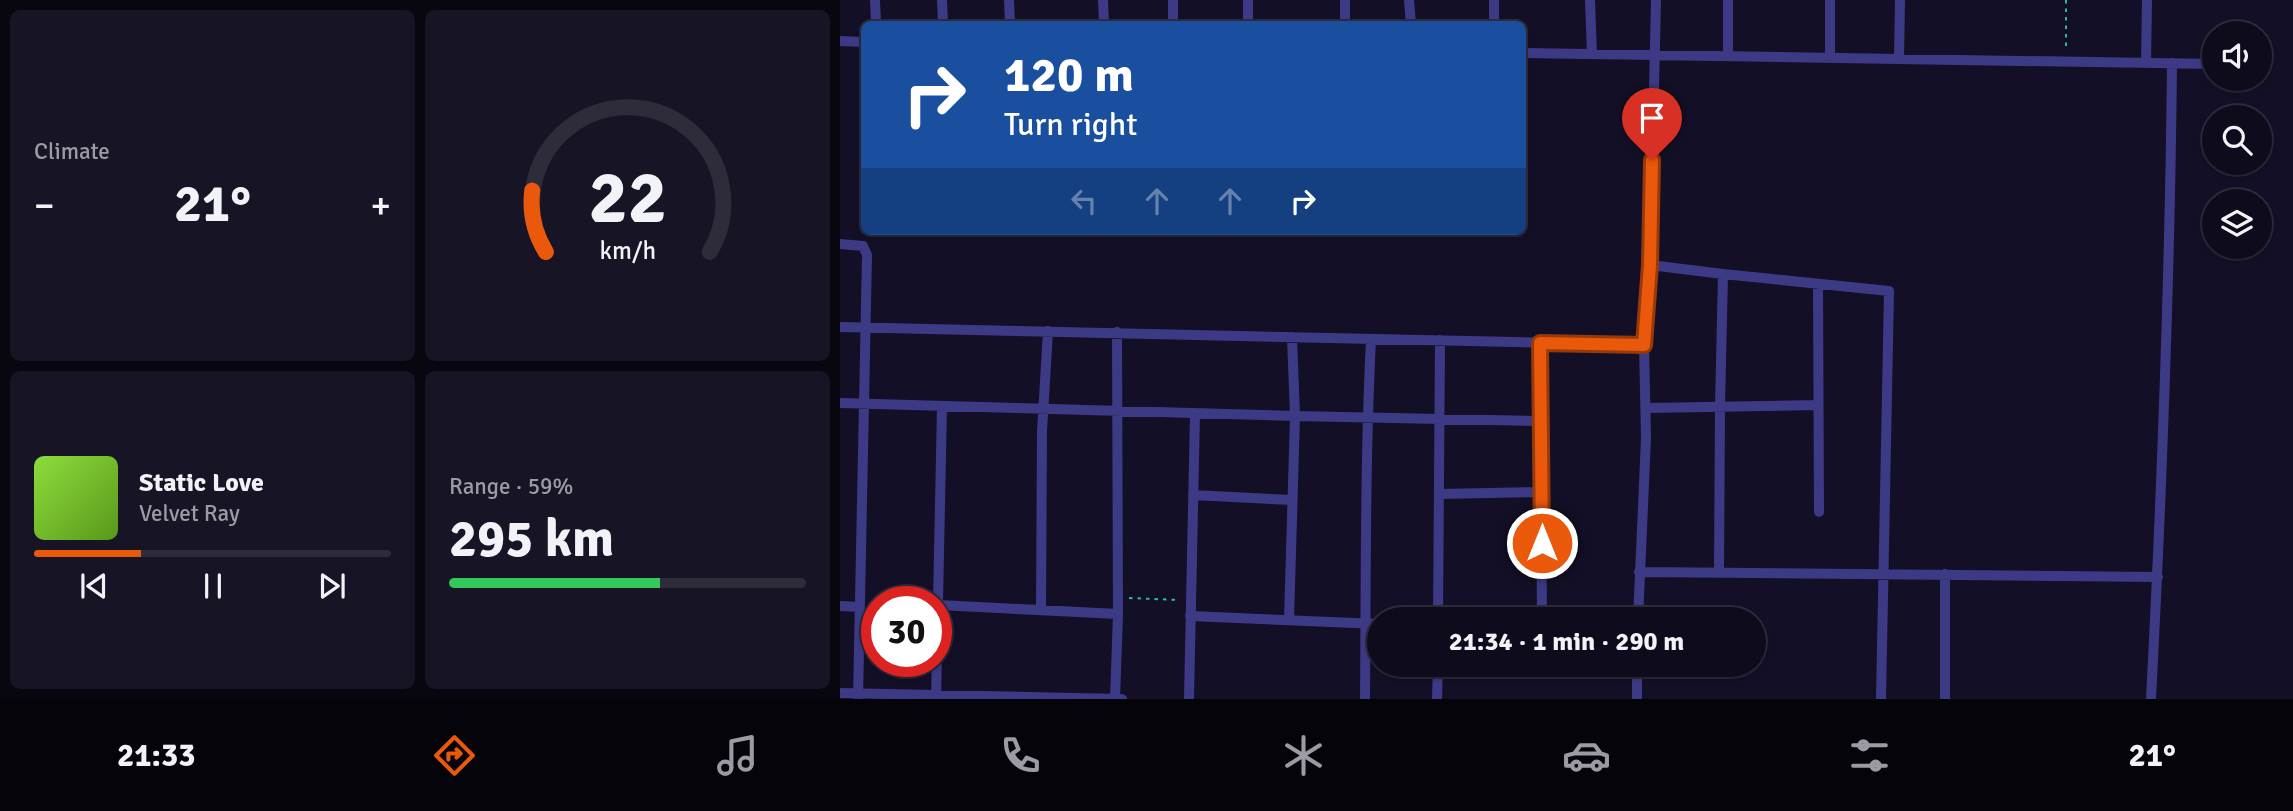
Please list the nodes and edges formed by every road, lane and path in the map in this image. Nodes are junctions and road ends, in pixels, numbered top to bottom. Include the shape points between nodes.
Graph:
1 (875, 0) edge
2 (942, 0) edge
3 (1009, 0) edge
4 (1103, 0) edge
5 (1173, 0) edge
6 (1248, 0) edge
7 (1345, 0) edge
8 (1409, 0) edge
9 (1494, 0) edge
10 (1590, 0) edge
11 (1656, 0) edge
12 (1728, 0) edge
13 (1830, 0) edge
14 (1900, 0) edge
15 (2066, 0) edge
16 (2147, 0) edge
17 (876, 21) edge
18 (943, 21) edge
19 (1010, 21) edge
20 (1104, 21) edge
21 (1173, 21) edge
22 (1248, 21) edge
23 (1345, 21) edge
24 (1411, 21) edge
25 (1494, 21) edge
26 (840, 41) edge
27 (861, 42) edge
28 (1526, 53) edge
29 (1592, 54) junction
30 (1654, 55) junction
31 (1728, 56) junction
32 (1830, 58) junction
33 (1899, 59) junction
34 (2067, 61) junction
35 (2146, 63) junction
36 (2172, 63) junction
37 (2202, 64) edge
38 (840, 244) edge
39 (1650, 265) junction
40 (1723, 274) junction
41 (1818, 285) junction
42 (840, 327) edge
43 (866, 328) junction
44 (1048, 331) junction
45 (1117, 332) junction
46 (1292, 337) junction
47 (1371, 339) junction
48 (1440, 340) junction
49 (1540, 343) junction
50 (1644, 345) junction
51 (840, 403) edge
52 (864, 403) junction
53 (1818, 405) junction
54 (1720, 406) junction
55 (942, 407) junction
56 (1043, 407) junction
57 (1646, 408) junction
58 (1116, 410) junction
59 (1195, 413) junction
60 (1295, 416) junction
61 (1367, 416) junction
62 (1440, 419) junction
63 (1541, 421) junction
64 (1541, 492) junction
65 (1193, 495) junction
66 (1439, 495) junction
67 (1293, 500) junction
68 (1819, 512) dead end
69 (1639, 572) junction
70 (1719, 572) junction
71 (1884, 574) junction
72 (1945, 574) junction
73 (2158, 577) junction
74 (939, 586) edge
75 (1118, 598) junction
76 (1191, 600) junction
77 (840, 606) edge
78 (952, 606) edge
79 (859, 607) junction
80 (1438, 607) edge
81 (1542, 607) edge
82 (1638, 607) edge
83 (1041, 610) junction
84 (1118, 614) junction
85 (1190, 616) junction
86 (1289, 620) junction
87 (1366, 624) junction
88 (937, 677) edge
89 (1438, 677) edge
90 (1637, 677) edge
91 (840, 693) edge
92 (858, 696) edge
93 (936, 697) edge
94 (1031, 698) edge
95 (1115, 699) edge
96 (1122, 699) edge
97 (1189, 699) edge
98 (1366, 699) edge
99 (1437, 699) edge
100 (1637, 699) edge
101 (1881, 699) edge
102 (1945, 699) edge
103 (2151, 699) edge

1 - 17 street
2 - 18 street
3 - 19 street
4 - 20 street
5 - 21 street
6 - 22 street
7 - 23 street
8 - 24 street
9 - 25 street
10 - 29 street
11 - 30 street
12 - 31 street
13 - 32 street
14 - 33 street
15 - 34 path
16 - 35 street
26 - 27 street
28 - 29 street
29 - 30 street
30 - 31 street
30 - 39 street
31 - 32 street
32 - 33 street
33 - 34 street
34 - 35 street
35 - 36 street
36 - 37 street
36 - 73 street
38 - 43 street via 863,246 867,256
39 - 40 street
39 - 50 street
40 - 41 street
40 - 54 street
41 - 53 street
41 - 71 street via 1889,290
42 - 43 street
43 - 44 street
43 - 52 street
44 - 45 street
44 - 56 street
45 - 46 street
45 - 58 street
46 - 47 street
46 - 60 street
47 - 48 street
47 - 61 street
48 - 49 street
48 - 62 street
49 - 50 street
49 - 63 street
50 - 57 street
51 - 52 street
52 - 55 street
52 - 79 street
53 - 54 street
53 - 68 street
54 - 57 street
54 - 70 street
55 - 56 street
55 - 74 street
56 - 58 street
56 - 83 street
57 - 69 street
58 - 59 street
58 - 75 street
59 - 60 street
59 - 65 street
60 - 61 street
60 - 67 street
61 - 62 street
61 - 87 street
62 - 63 street
62 - 66 street
63 - 64 street
64 - 66 street
64 - 81 street
65 - 67 street
65 - 76 street
66 - 80 street
67 - 86 street
69 - 70 street
69 - 82 street
70 - 71 street
71 - 72 street
71 - 101 street
72 - 73 street
72 - 102 street
73 - 103 street
75 - 76 path
75 - 84 street
76 - 85 street
77 - 79 street
78 - 83 street
79 - 92 street
83 - 84 street
84 - 95 street
85 - 86 street
85 - 97 street
86 - 87 street
87 - 98 street
88 - 93 street
89 - 99 street
90 - 100 street
91 - 92 street
92 - 93 street
93 - 94 street
94 - 95 street
95 - 96 street

